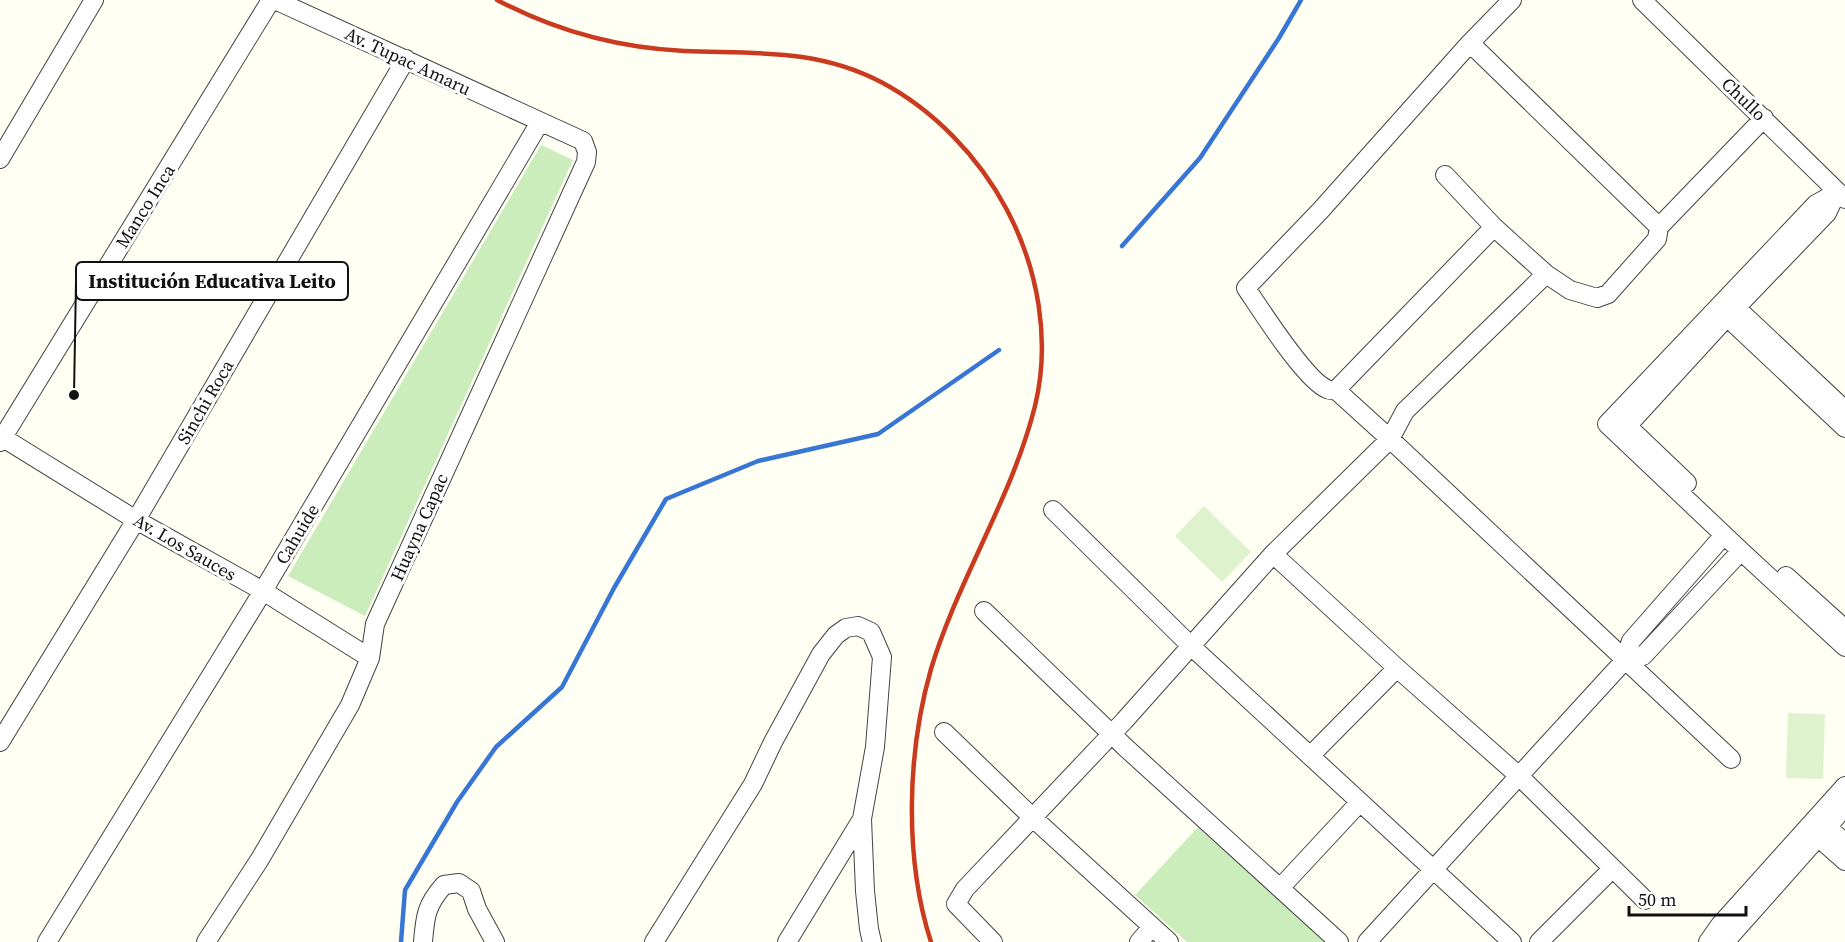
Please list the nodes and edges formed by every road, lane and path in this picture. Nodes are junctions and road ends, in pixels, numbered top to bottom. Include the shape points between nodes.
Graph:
1 (94, 0) edge
2 (273, 0) edge
3 (1512, 0) edge
4 (1642, 0) edge
5 (1470, 43) junction
6 (406, 59) junction
7 (1764, 118) junction
8 (540, 122) junction
9 (0, 159) edge
10 (1445, 175) dead end
11 (1842, 191) edge
12 (1494, 227) junction
13 (1659, 227) junction
14 (1546, 274) junction
15 (1730, 308) junction
16 (1336, 390) junction
17 (1845, 410) edge
18 (1621, 425) junction
19 (1845, 428) edge
20 (1, 438) edge
21 (1390, 439) junction
22 (1053, 510) dead end
23 (136, 520) junction
24 (1724, 535) junction
25 (1741, 551) junction
26 (1273, 554) junction
27 (262, 591) junction
28 (984, 611) dead end
29 (1845, 629) edge
30 (1192, 647) junction
31 (1845, 647) edge
32 (370, 658) junction
33 (1625, 660) junction
34 (1397, 668) junction
35 (944, 732) dead end
36 (1112, 735) junction
37 (0, 742) edge
38 (1310, 756) junction
39 (1731, 759) dead end
40 (1519, 776) junction
41 (1845, 786) edge
42 (1360, 802) junction
43 (1845, 807) edge
44 (1032, 817) junction
45 (862, 819) junction
46 (1818, 827) junction
47 (1845, 843) edge
48 (1845, 861) edge
49 (1612, 869) junction
50 (1432, 870) junction
51 (1280, 888) junction
52 (1645, 900) dead end
53 (1152, 927) junction
54 (47, 942) edge
55 (206, 942) edge
56 (423, 942) edge
57 (495, 942) edge
58 (654, 942) edge
59 (787, 942) edge
60 (872, 942) edge
61 (993, 942) edge
62 (1138, 942) edge
63 (1169, 942) edge
64 (1339, 942) edge
65 (1367, 942) edge
66 (1512, 942) edge
67 (1539, 942) edge
68 (1708, 942) edge
69 (1725, 942) edge

1 - 9 street
2 - 6 street, Av. Tupac Amaru
2 - 20 street, Manco Inca
3 - 5 street
4 - 7 street, Chullo
5 - 13 street
5 - 16 street via 1246,288 1316,382
6 - 8 street, Av. Tupac Amaru
6 - 23 street, Sinchi Roca
7 - 11 street, Chullo
7 - 13 street
8 - 27 street, Cahuide
8 - 32 street, Huayna Capac via 583,141 586,162 375,624
10 - 12 street
11 - 15 street via 1827,213
12 - 14 street
12 - 16 street
13 - 14 street via 1657,239 1608,294 1597,297 1570,290
14 - 21 street via 1405,411
15 - 17 street
15 - 18 street
15 - 19 street
16 - 21 street
18 - 24 street
18 - 29 street
20 - 23 street, Av. Los Sauces
21 - 26 street
21 - 33 street
22 - 30 street
23 - 27 street, Av. Los Sauces
23 - 37 street, Sinchi Roca
24 - 25 street
24 - 33 street via 1631,641
25 - 31 street
25 - 33 street via 1643,656
26 - 30 street
26 - 34 street
27 - 32 street, Av. Los Sauces
27 - 54 street, Cahuide
28 - 36 street
30 - 36 street
30 - 38 street
32 - 55 street, Huayna Capac via 324,752
33 - 39 street
33 - 40 street
34 - 38 street
34 - 40 street
35 - 44 street
36 - 44 street
36 - 51 street
38 - 42 street
40 - 49 street
40 - 50 street
41 - 46 street
42 - 50 street
42 - 51 street
43 - 46 street
44 - 53 street
44 - 61 street via 965,889 956,904
45 - 58 street via 875,747 882,657 871,632 858,626 836,635 821,654 753,784
45 - 59 street
45 - 60 street
46 - 47 street
46 - 48 street
46 - 68 street via 1720,925
46 - 69 street
49 - 52 street
49 - 67 street
50 - 65 street
50 - 66 street
51 - 64 street
53 - 62 street
53 - 63 street
56 - 57 street via 432,898 444,885 459,883 471,891

